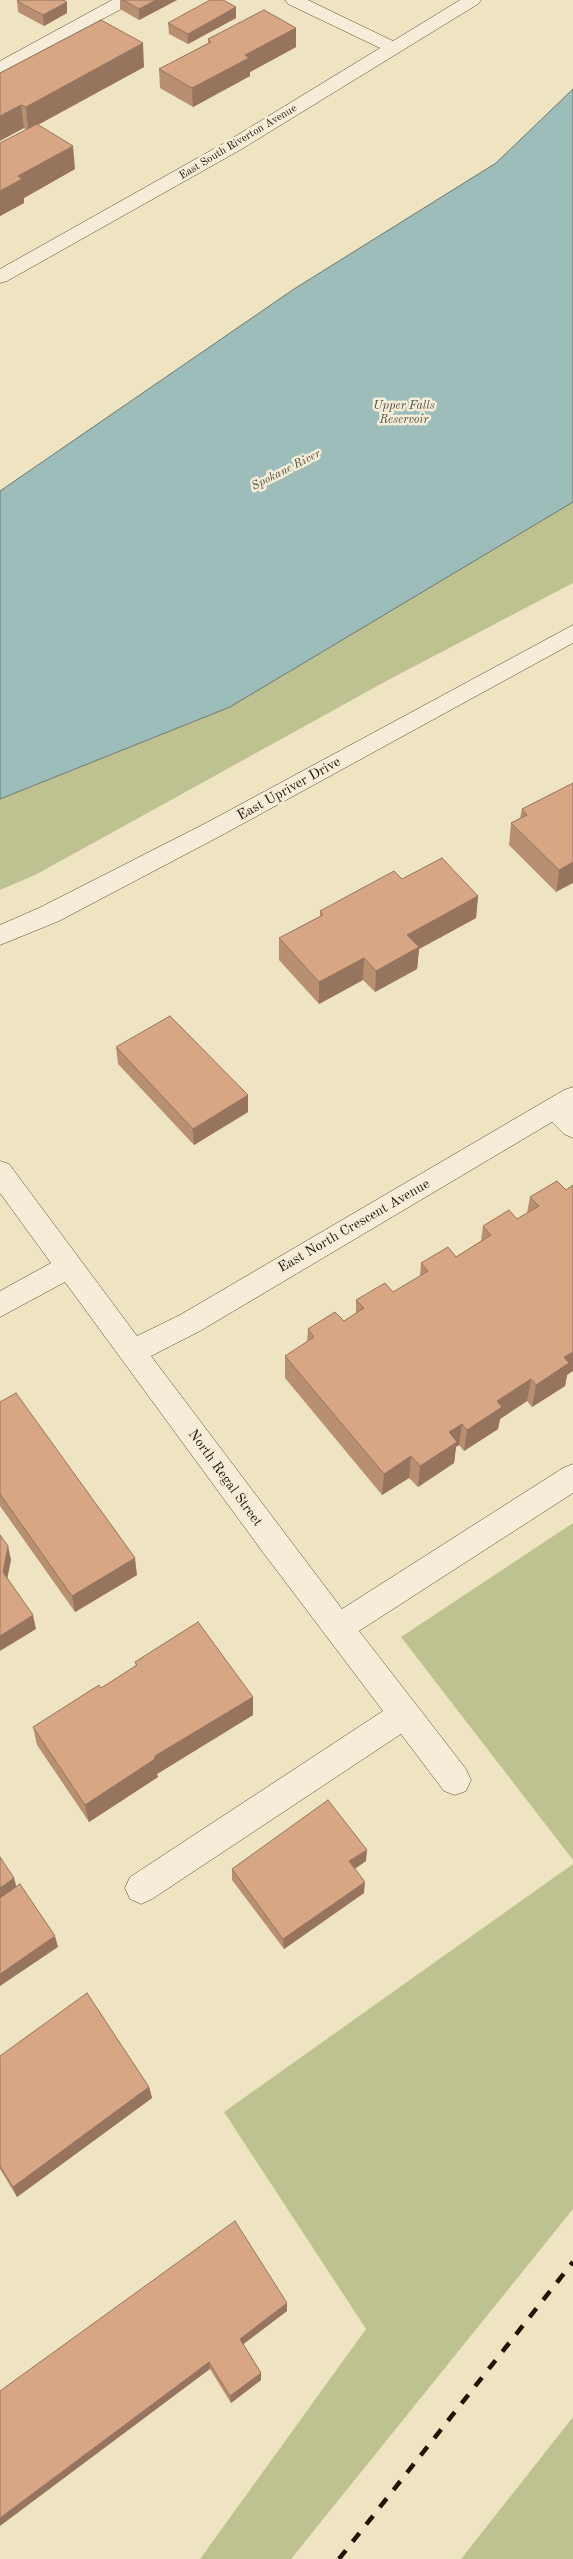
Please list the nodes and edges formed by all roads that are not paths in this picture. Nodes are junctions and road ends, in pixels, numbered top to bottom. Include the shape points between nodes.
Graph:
1 (125, 0) edge
2 (294, 0) edge
3 (472, 0) edge
4 (394, 48) junction
5 (0, 68) edge
6 (0, 277) edge
7 (573, 633) edge
8 (0, 936) edge
9 (567, 1111) edge
10 (0, 1172) edge
11 (70, 1266) junction
12 (0, 1305) edge
13 (132, 1352) junction
14 (573, 1477) edge
15 (338, 1628) junction
16 (404, 1715) junction
17 (455, 1780) dead end
18 (141, 1888) dead end

1 - 5 street
2 - 4 street
3 - 4 street, East South Riverton Avenue
4 - 6 street, East South Riverton Avenue via 233,146
7 - 8 street, East Upriver Drive via 216,828 50,914
9 - 13 street, East North Crescent Avenue via 190,1323
10 - 11 street, North Regal Street
11 - 12 street
11 - 13 street, North Regal Street
13 - 15 street, North Regal Street
14 - 15 street
15 - 16 street, North Regal Street
16 - 17 street, North Regal Street
16 - 18 street

